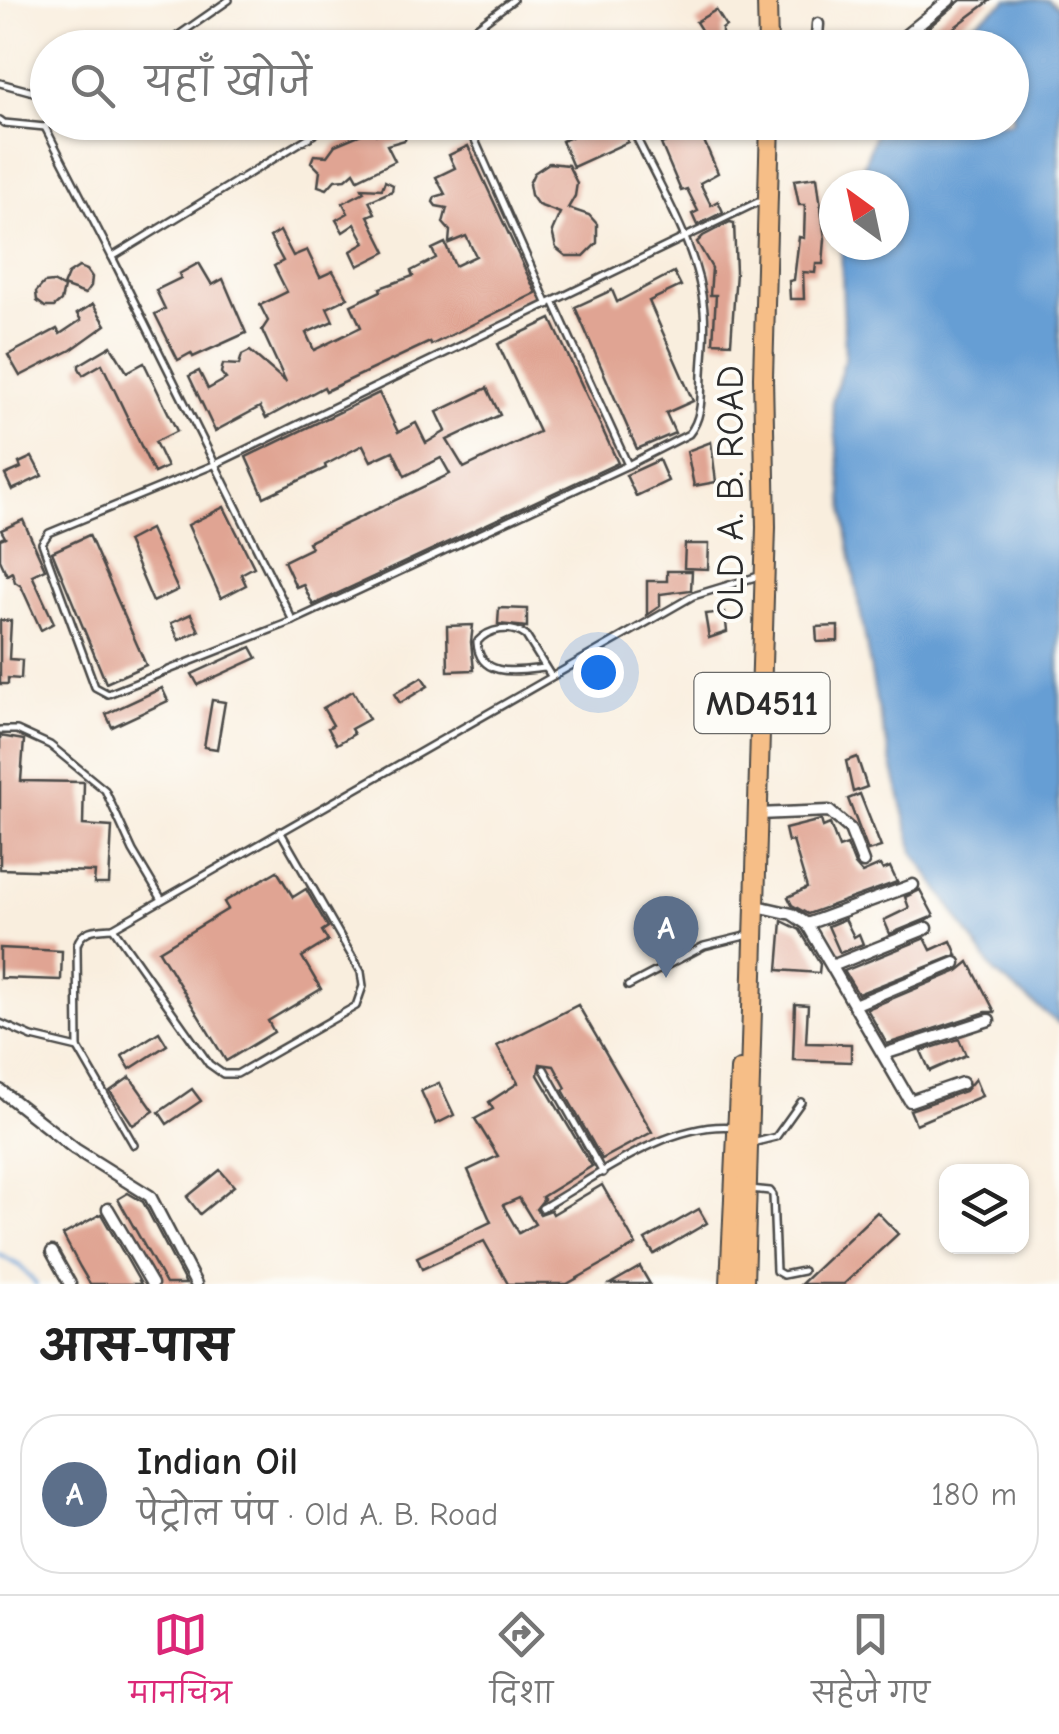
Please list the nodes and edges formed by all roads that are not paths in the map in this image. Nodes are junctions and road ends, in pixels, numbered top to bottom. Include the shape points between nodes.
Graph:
1 (229, 0) edge
2 (513, 0) edge
3 (758, 0) edge
4 (768, 0) edge
5 (949, 0) edge
6 (818, 24) dead end
7 (186, 30) edge
8 (473, 30) edge
9 (758, 30) edge
10 (768, 30) edge
11 (818, 30) edge
12 (912, 30) edge
13 (0, 83) edge
14 (30, 91) edge
15 (0, 120) edge
16 (30, 124) edge
17 (55, 140) edge
18 (304, 140) edge
19 (475, 140) edge
20 (637, 140) edge
21 (758, 140) edge
22 (770, 140) edge
23 (758, 202) junction
24 (684, 239) junction
25 (112, 257) junction
26 (551, 304) junction
27 (216, 464) junction
28 (628, 465) junction
29 (759, 576) junction
30 (293, 621) junction
31 (545, 668) junction
32 (551, 676) junction
33 (0, 730) edge
34 (758, 814) junction
35 (280, 830) junction
36 (863, 862) dead end
37 (913, 886) dead end
38 (161, 898) junction
39 (757, 906) junction
40 (807, 924) junction
41 (113, 928) junction
42 (927, 928) dead end
43 (744, 936) junction
44 (955, 963) dead end
45 (832, 966) junction
46 (628, 986) dead end
47 (854, 1006) junction
48 (990, 1020) dead end
49 (0, 1023) edge
50 (78, 1048) junction
51 (884, 1054) junction
52 (544, 1069) dead end
53 (962, 1083) dead end
54 (0, 1090) edge
55 (801, 1102) dead end
56 (737, 1127) junction
57 (749, 1144) junction
58 (134, 1146) dead end
59 (603, 1173) junction
60 (748, 1189) junction
61 (542, 1208) dead end
62 (108, 1209) dead end
63 (52, 1252) dead end
64 (802, 1271) dead end
65 (70, 1284) edge
66 (152, 1284) edge
67 (196, 1284) edge
68 (730, 1284) edge
69 (744, 1284) edge

1 - 7 lane
2 - 8 lane
3 - 9 main road
4 - 10 main road
5 - 12 street
6 - 11 street
13 - 14 lane
15 - 16 lane
17 - 25 lane
18 - 25 lane
19 - 26 lane
20 - 24 lane
21 - 23 main road, OLD A. B. ROAD / MD4511
22 - 29 main road, OLD A. B. ROAD / MD4511
23 - 24 lane
23 - 29 main road, OLD A. B. ROAD / MD4511
24 - 26 lane
24 - 28 lane via 704,313 701,409 689,434
25 - 27 lane
26 - 27 lane
26 - 28 lane
27 - 30 lane
27 - 30 lane via 44,536 95,686 108,694
28 - 30 lane
29 - 32 lane via 693,596
29 - 34 main road, OLD A. B. ROAD / MD4511
29 - 43 main road, OLD A. B. ROAD / MD4511
31 - 31 lane via 520,632 491,631 477,642 490,668
31 - 32 lane
32 - 35 lane
33 - 38 lane via 50,744 106,790
34 - 36 street via 829,811 850,829
34 - 39 main road, OLD A. B. ROAD / MD4511
35 - 38 lane
35 - 41 lane via 361,972 356,1006 237,1074 223,1074
37 - 40 street
38 - 41 lane
39 - 40 street
39 - 57 main road, OLD A. B. ROAD / MD4511
40 - 45 street
41 - 50 lane via 86,931 78,939
42 - 45 street
43 - 46 lane via 704,946
43 - 56 main road, OLD A. B. ROAD / MD4511
44 - 47 street
45 - 47 street
47 - 51 street
48 - 51 street
49 - 50 lane
50 - 58 lane
51 - 53 street via 910,1100
52 - 59 lane
54 - 67 street via 150,1196
55 - 57 lane via 776,1136
56 - 59 lane via 712,1125 672,1135
56 - 68 main road, OLD A. B. ROAD / MD4511
57 - 60 main road, OLD A. B. ROAD / MD4511
59 - 61 lane
60 - 64 lane via 773,1195 776,1271
60 - 69 main road, OLD A. B. ROAD / MD4511
62 - 66 street
63 - 65 street

